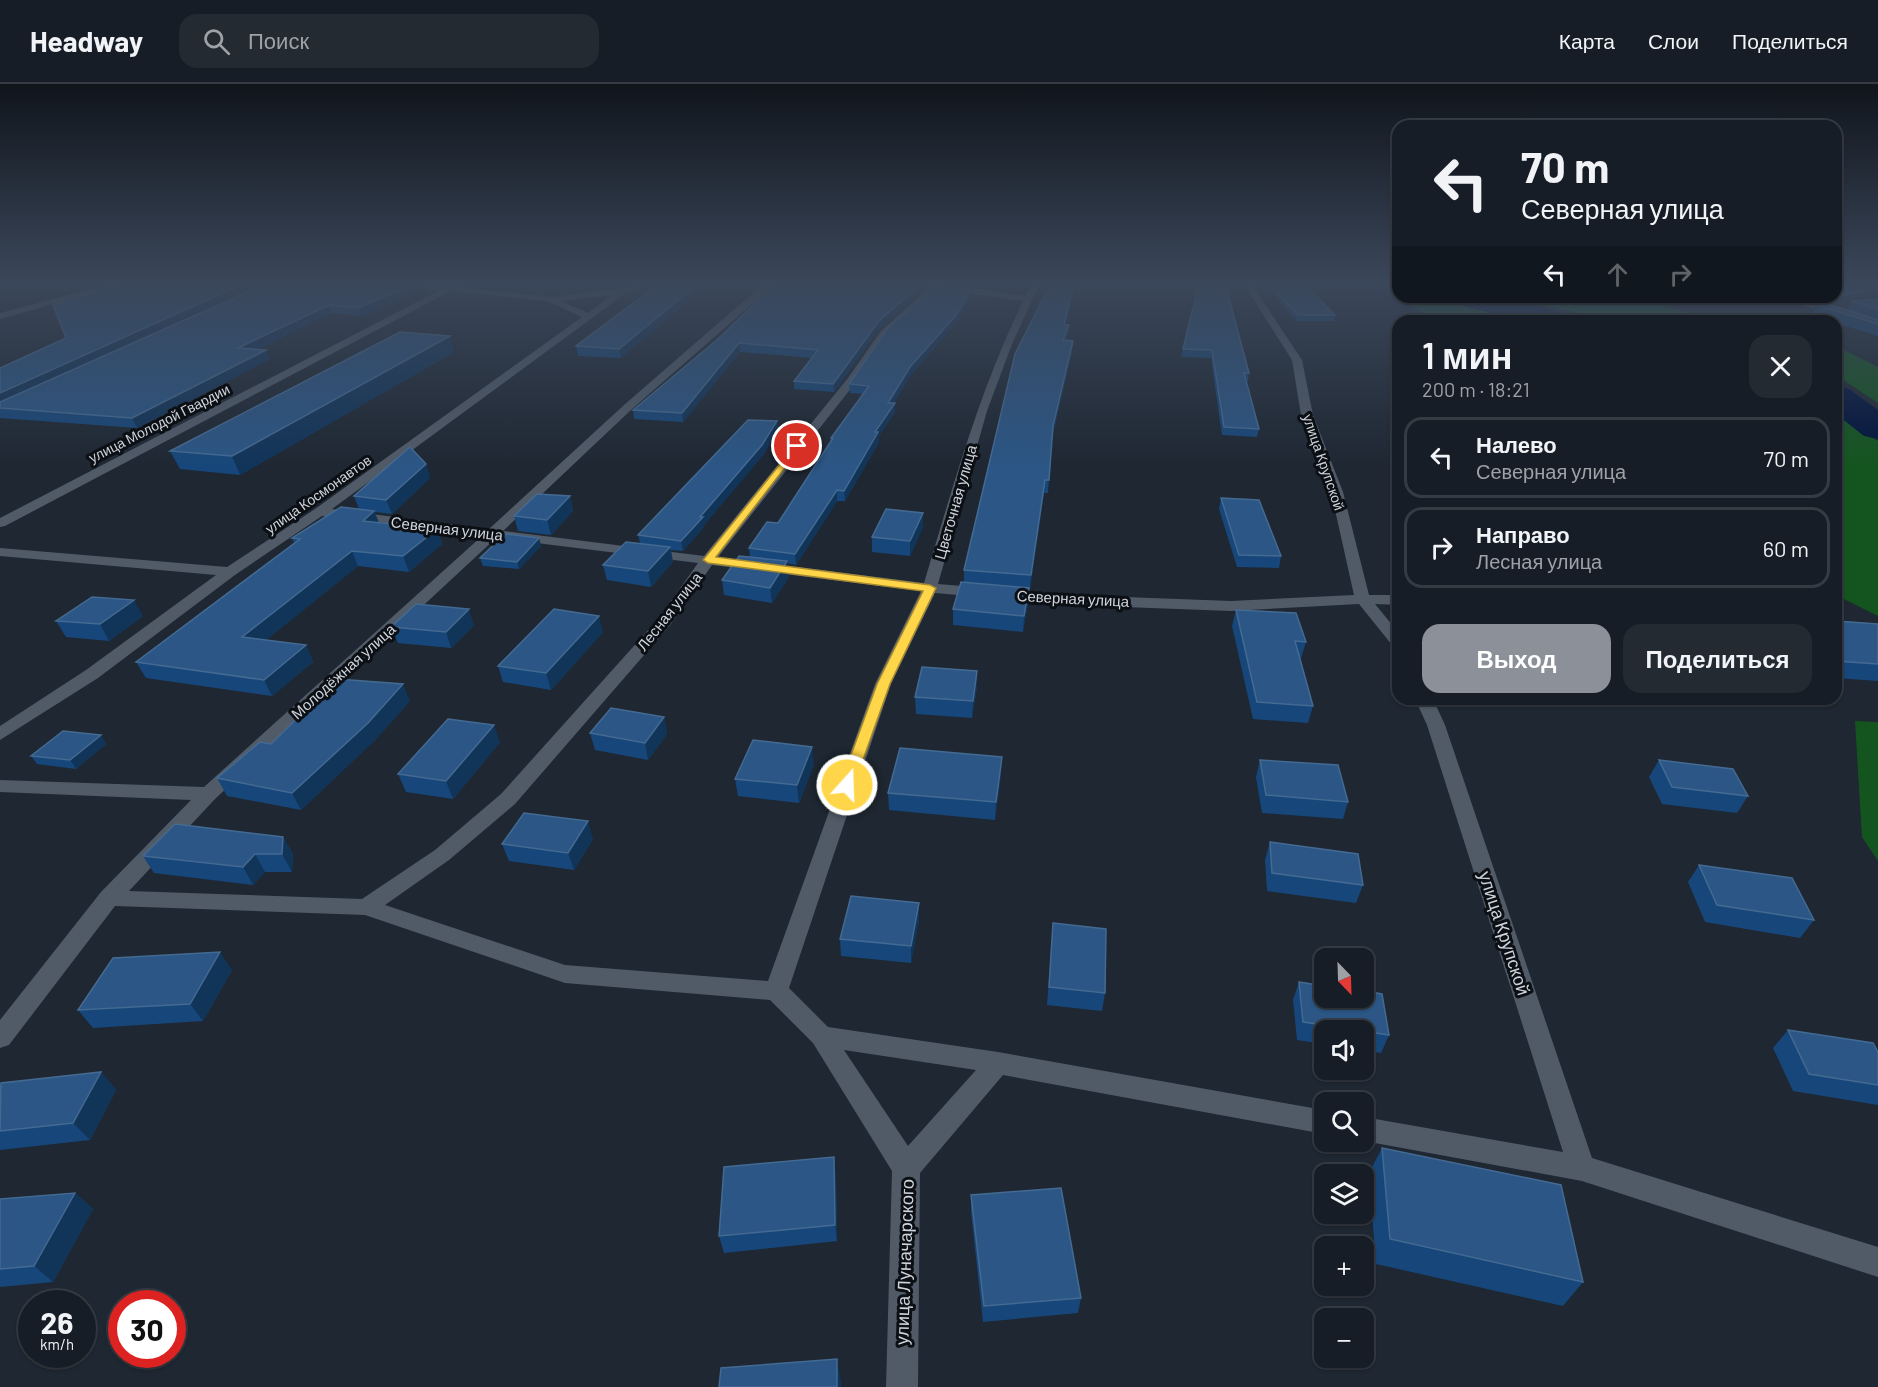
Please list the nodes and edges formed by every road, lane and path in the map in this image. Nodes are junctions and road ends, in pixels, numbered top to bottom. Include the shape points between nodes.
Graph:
1 (342, 344) edge
2 (551, 344) edge
3 (700, 344) edge
4 (877, 344) edge
5 (1009, 344) edge
6 (1286, 344) edge
7 (320, 512) junction
8 (0, 523) edge
9 (490, 533) junction
10 (0, 552) edge
11 (708, 560) junction
12 (230, 572) junction
13 (930, 588) junction
14 (1363, 598) junction
15 (1392, 600) edge
16 (1392, 634) edge
17 (1427, 705) edge
18 (0, 735) edge
19 (0, 786) edge
20 (208, 794) junction
21 (109, 898) junction
22 (366, 907) junction
23 (776, 991) junction
24 (822, 1036) junction
25 (0, 1038) edge
26 (998, 1064) junction
27 (1314, 1120) edge
28 (1374, 1131) edge
29 (906, 1168) junction
30 (1582, 1168) junction
31 (1878, 1262) edge
32 (902, 1387) edge

1 - 8 street, улица Молодой Гвардии
2 - 7 street, улица Космонавтов
3 - 9 street, Молодёжная улица
4 - 11 street, Лесная улица
5 - 13 street, Цветочная улица via 981,411
6 - 14 street, улица Крупской via 1297,360 1307,415 1337,492
7 - 9 street, Северная улица
7 - 12 street, улица Космонавтов
9 - 11 street, Северная улица
9 - 20 street, Молодёжная улица
10 - 12 street
11 - 13 street, Северная улица
11 - 22 street, Лесная улица via 665,621 508,800 442,855
12 - 18 street, улица Космонавтов via 92,675
13 - 14 street, Северная улица via 1071,600 1231,606
13 - 23 street, Цветочная улица via 883,684
14 - 15 street, Северная улица
14 - 16 street, улица Крупской
17 - 30 street, улица Крупской via 1486,872
19 - 20 street
20 - 21 street, Молодёжная улица
21 - 22 street
21 - 25 street, Молодёжная улица
22 - 23 street via 565,974
23 - 24 street
24 - 26 street
24 - 29 street
26 - 27 street
26 - 29 street, улица Луначарского
28 - 30 street
29 - 32 street, улица Луначарского
30 - 31 street

